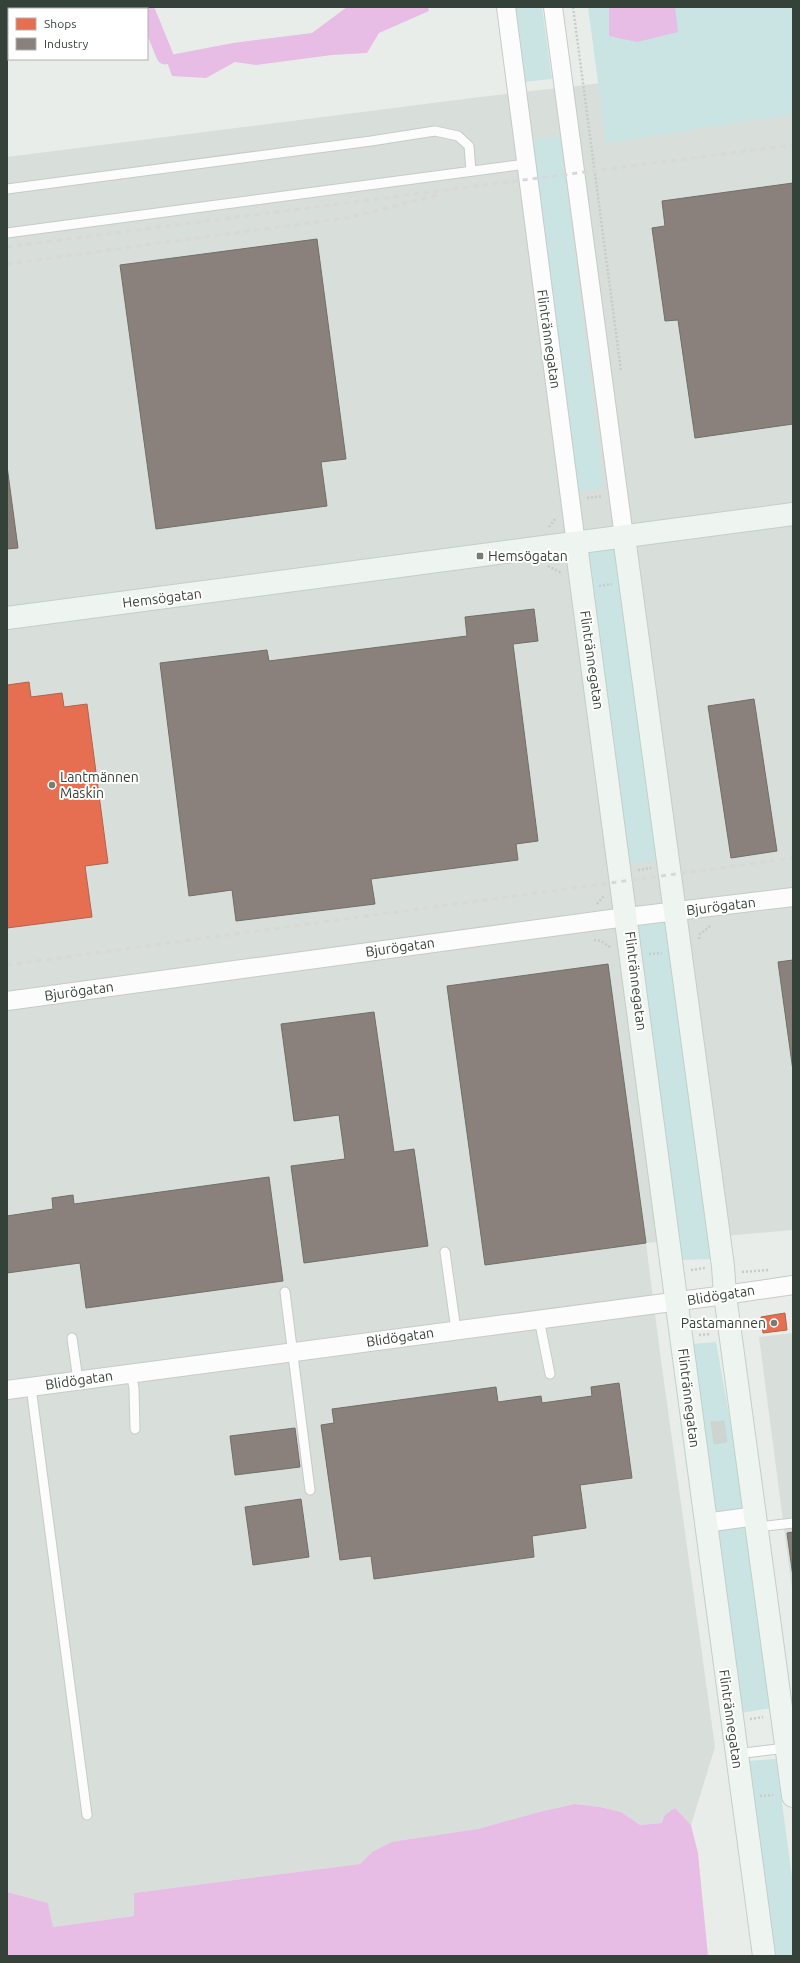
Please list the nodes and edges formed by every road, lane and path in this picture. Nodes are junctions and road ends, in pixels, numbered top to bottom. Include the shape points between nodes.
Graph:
1 (506, 7) edge
2 (553, 7) edge
3 (573, 7) edge
4 (526, 164) junction
5 (471, 171) junction
6 (7, 189) edge
7 (7, 233) edge
8 (621, 373) dead end
9 (618, 493) junction
10 (571, 500) junction
11 (793, 514) edge
12 (624, 537) junction
13 (576, 544) junction
14 (543, 566) dead end
15 (565, 575) dead end
16 (630, 581) junction
17 (582, 588) junction
18 (7, 618) edge
19 (670, 865) junction
20 (621, 872) junction
21 (793, 897) edge
22 (676, 911) junction
23 (627, 917) junction
24 (716, 924) dead end
25 (591, 939) dead end
26 (681, 950) junction
27 (632, 956) junction
28 (7, 1000) edge
29 (445, 1252) dead end
30 (793, 1285) edge
31 (285, 1292) dead end
32 (725, 1295) junction
33 (676, 1302) junction
34 (539, 1319) junction
35 (456, 1330) junction
36 (731, 1331) junction
37 (72, 1338) dead end
38 (681, 1338) junction
39 (293, 1351) junction
40 (131, 1373) junction
41 (550, 1374) dead end
42 (78, 1380) junction
43 (32, 1387) junction
44 (7, 1390) edge
45 (135, 1429) dead end
46 (310, 1490) dead end
47 (757, 1522) junction
48 (705, 1523) junction
49 (793, 1523) edge
50 (782, 1715) junction
51 (732, 1722) junction
52 (790, 1747) edge
53 (736, 1754) junction
54 (793, 1796) edge
55 (87, 1815) dead end
56 (764, 1956) edge

1 - 4 street, Flintrännegatan
2 - 9 street
3 - 8 path
4 - 5 lane
4 - 10 street, Flintrännegatan
5 - 6 lane via 469,146 458,136 435,131
5 - 7 lane
9 - 10 path
9 - 12 street
10 - 13 street, Flintrännegatan
11 - 12 street, Hemsögatan
12 - 13 street, Hemsögatan
12 - 16 street
13 - 17 street, Flintrännegatan
13 - 18 street, Hemsögatan
14 - 15 path via 556,569
16 - 17 path
16 - 19 street
17 - 20 street, Flintrännegatan
19 - 20 path
19 - 22 street
20 - 23 street, Flintrännegatan
21 - 22 street, Bjurögatan
22 - 23 street, Bjurögatan
22 - 26 street
23 - 27 street, Flintrännegatan
23 - 28 street, Bjurögatan
24 - 26 path via 709,926 700,934 696,948
25 - 27 path via 610,946 616,958
26 - 27 path
26 - 32 street
27 - 33 street, Flintrännegatan
29 - 35 lane
30 - 32 street, Blidögatan
31 - 39 lane
32 - 33 street, Blidögatan
32 - 36 street
33 - 34 street, Blidögatan
33 - 38 street, Flintrännegatan
34 - 35 street, Blidögatan
34 - 41 lane
35 - 39 street, Blidögatan
36 - 38 path
36 - 47 street
37 - 42 lane
38 - 48 street, Flintrännegatan
39 - 40 street, Blidögatan
39 - 46 lane
40 - 42 street, Blidögatan
40 - 45 lane
42 - 43 street, Blidögatan
43 - 44 street, Blidögatan
43 - 55 lane
47 - 48 street
47 - 49 lane
47 - 50 street
48 - 51 street, Flintrännegatan
50 - 51 path
50 - 52 street
51 - 53 street, Flintrännegatan
52 - 53 lane
52 - 54 street
53 - 56 street, Flintrännegatan

